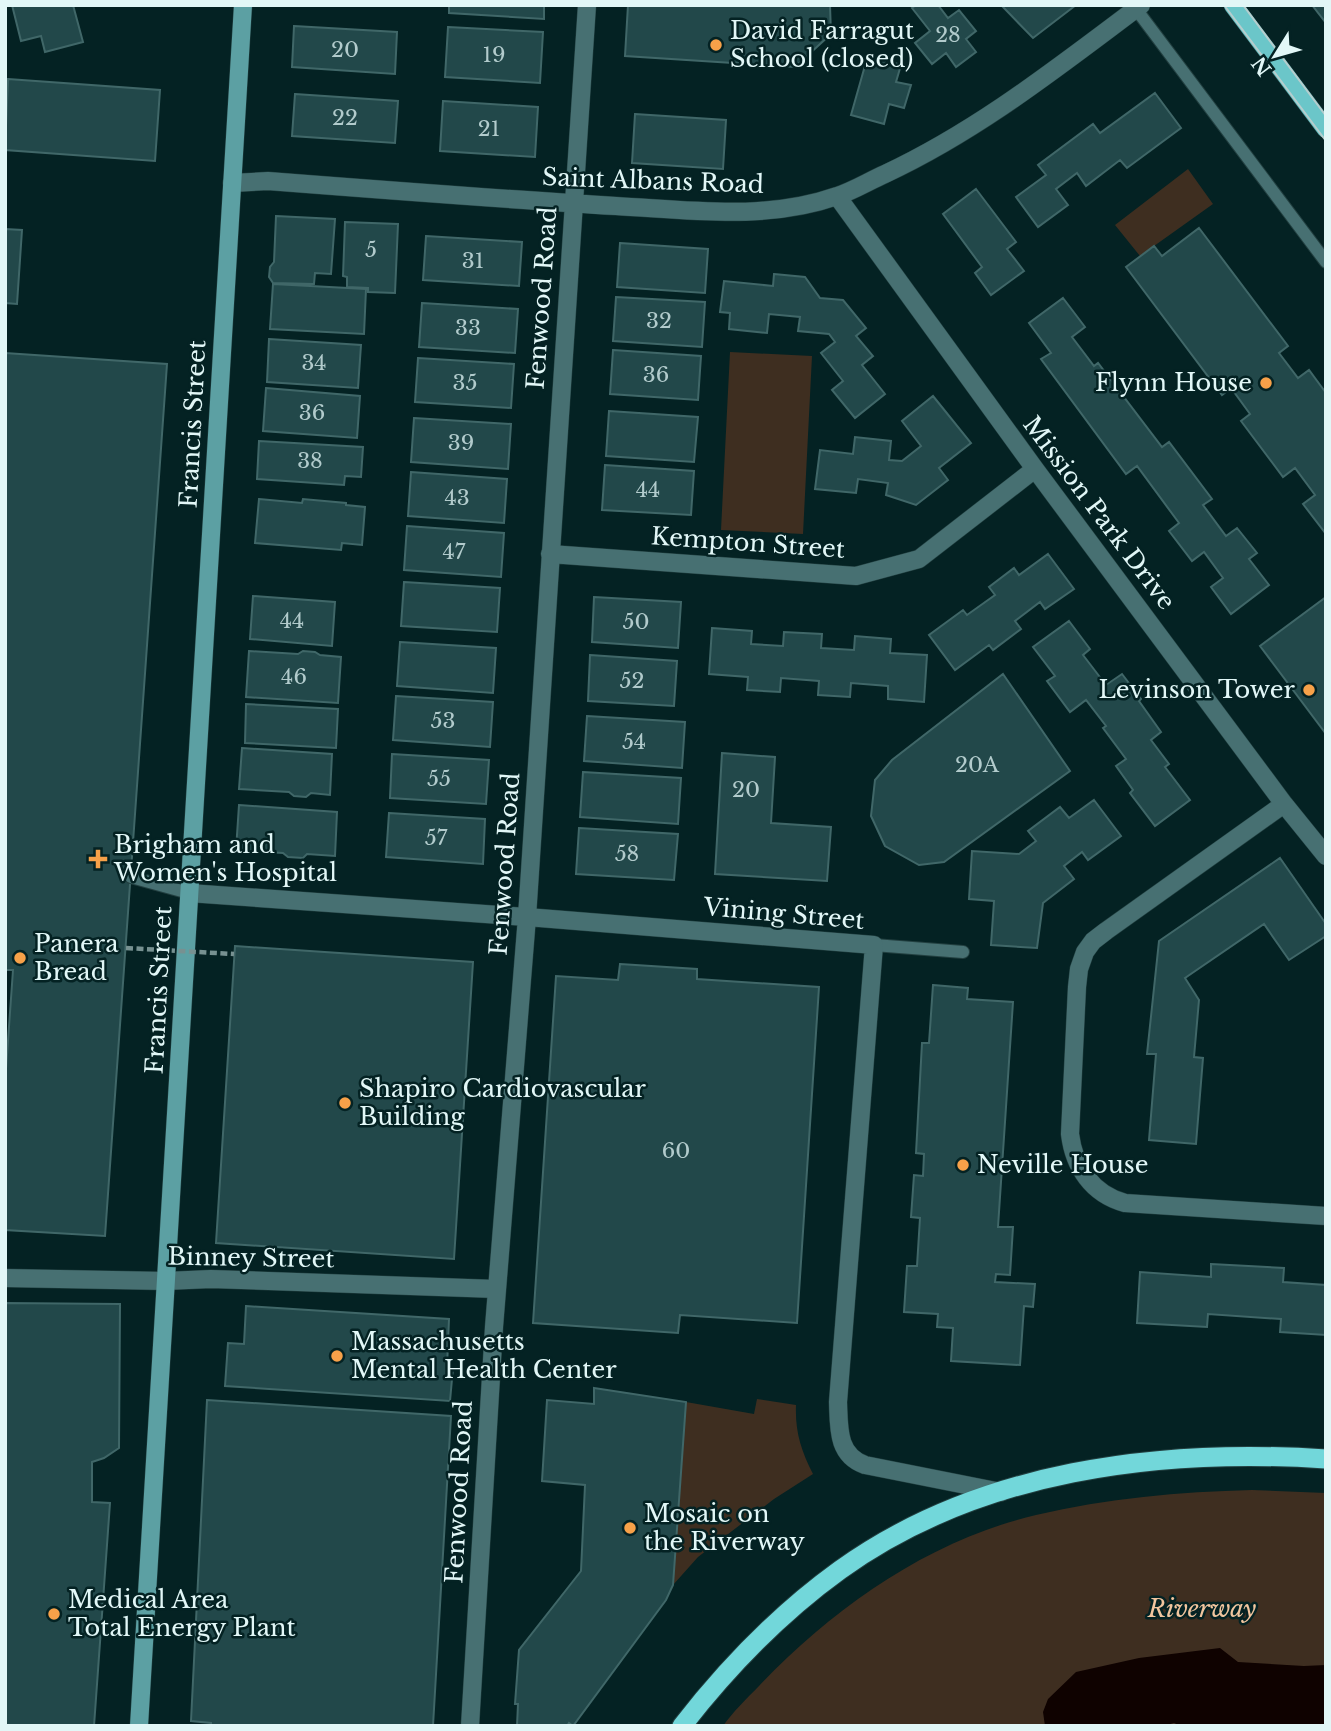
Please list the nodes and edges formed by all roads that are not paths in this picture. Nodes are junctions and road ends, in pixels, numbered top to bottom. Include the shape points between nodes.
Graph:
1 (243, 5) edge
2 (587, 5) edge
3 (1233, 5) edge
4 (1138, 7) edge
5 (1326, 129) edge
6 (232, 183) junction
7 (837, 196) junction
8 (573, 204) junction
9 (1326, 262) edge
10 (1035, 469) junction
11 (550, 554) junction
12 (1284, 804) junction
13 (1326, 856) edge
14 (131, 877) dead end
15 (189, 893) junction
16 (527, 917) junction
17 (874, 946) junction
18 (963, 952) dead end
19 (1326, 1216) edge
20 (5, 1278) edge
21 (166, 1281) junction
22 (496, 1289) junction
23 (1326, 1459) edge
24 (1001, 1492) junction
25 (139, 1726) edge
26 (470, 1726) edge
27 (682, 1726) edge

1 - 6 main road, Francis Street
2 - 8 street, Fenwood Road
3 - 5 main road
4 - 7 street, Saint Albans Road via 976,125 927,154
4 - 9 lane
6 - 8 street, Saint Albans Road via 268,181
6 - 15 main road, Francis Street
7 - 8 street, Saint Albans Road via 787,209 746,213
7 - 10 street, Mission Park Drive
8 - 11 street, Fenwood Road
10 - 11 street, Kempton Street via 919,559 856,576
10 - 12 street, Mission Park Drive
11 - 16 street, Fenwood Road
12 - 13 street, Mission Park Drive
12 - 19 street via 1106,931 1085,952 1077,986 1070,1134 1084,1173 1110,1199
14 - 15 lane
15 - 16 street, Vining Street
15 - 21 main road, Francis Street
16 - 17 street, Vining Street
16 - 22 street, Fenwood Road
17 - 18 lane
17 - 24 street, Vining Street via 838,1402 841,1440 848,1455 859,1463
20 - 21 street, Binney Street
21 - 22 street, Binney Street
21 - 25 main road, Francis Street
22 - 26 street, Fenwood Road
23 - 24 highway via 1241,1456 1165,1460 1087,1470
24 - 27 highway via 923,1522 840,1570 740,1656

